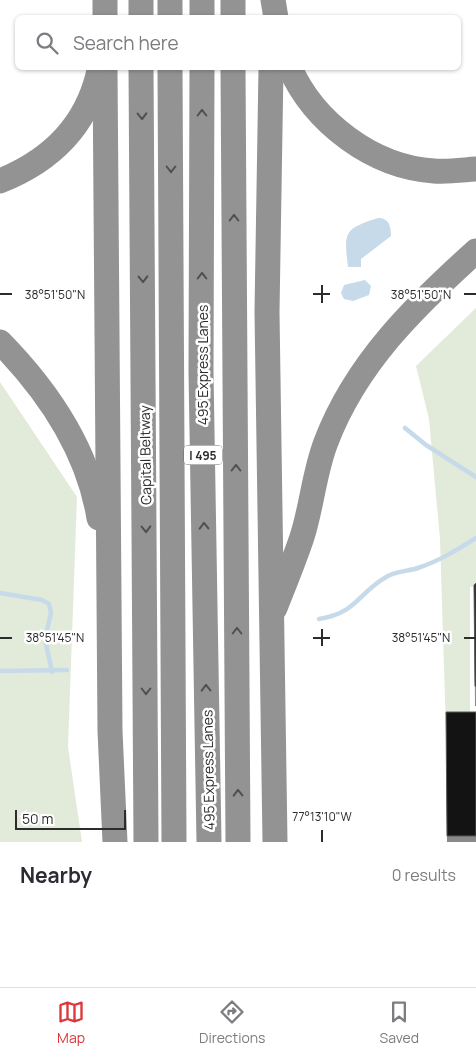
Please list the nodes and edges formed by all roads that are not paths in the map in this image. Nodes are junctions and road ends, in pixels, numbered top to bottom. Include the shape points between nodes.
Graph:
1 (141, 0) edge
2 (170, 0) edge
3 (202, 0) edge
4 (233, 0) edge
5 (273, 0) edge
6 (141, 15) edge
7 (170, 15) edge
8 (202, 15) edge
9 (233, 15) edge
10 (272, 15) edge
11 (276, 15) edge
12 (99, 70) edge
13 (105, 70) edge
14 (141, 70) edge
15 (170, 70) edge
16 (202, 70) edge
17 (233, 70) edge
18 (271, 70) edge
19 (291, 70) edge
20 (476, 169) edge
21 (0, 181) edge
22 (476, 251) edge
23 (476, 256) edge
24 (451, 274) junction
25 (0, 342) edge
26 (109, 576) junction
27 (270, 623) junction
28 (116, 842) edge
29 (146, 842) edge
30 (174, 842) edge
31 (209, 842) edge
32 (238, 842) edge
33 (275, 842) edge

1 - 6 highway
2 - 7 highway
3 - 8 highway
4 - 9 highway
5 - 10 highway
5 - 11 highway
12 - 21 highway via 88,106 77,126 45,158
13 - 26 highway
14 -> 29 highway, Capital Beltway
15 -> 30 highway, 495 Express Lanes / I 495
31 -> 16 highway, 495 Express Lanes / I 495 via 201,372
32 -> 17 highway, I 495
18 - 27 highway via 267,312
19 - 20 highway via 323,118 372,152 432,171
22 - 24 highway
23 - 24 highway
24 - 27 highway via 382,343 340,411 315,473 302,536
25 - 26 highway via 51,402 80,458 97,506
26 - 28 highway via 110,730
27 - 33 highway

